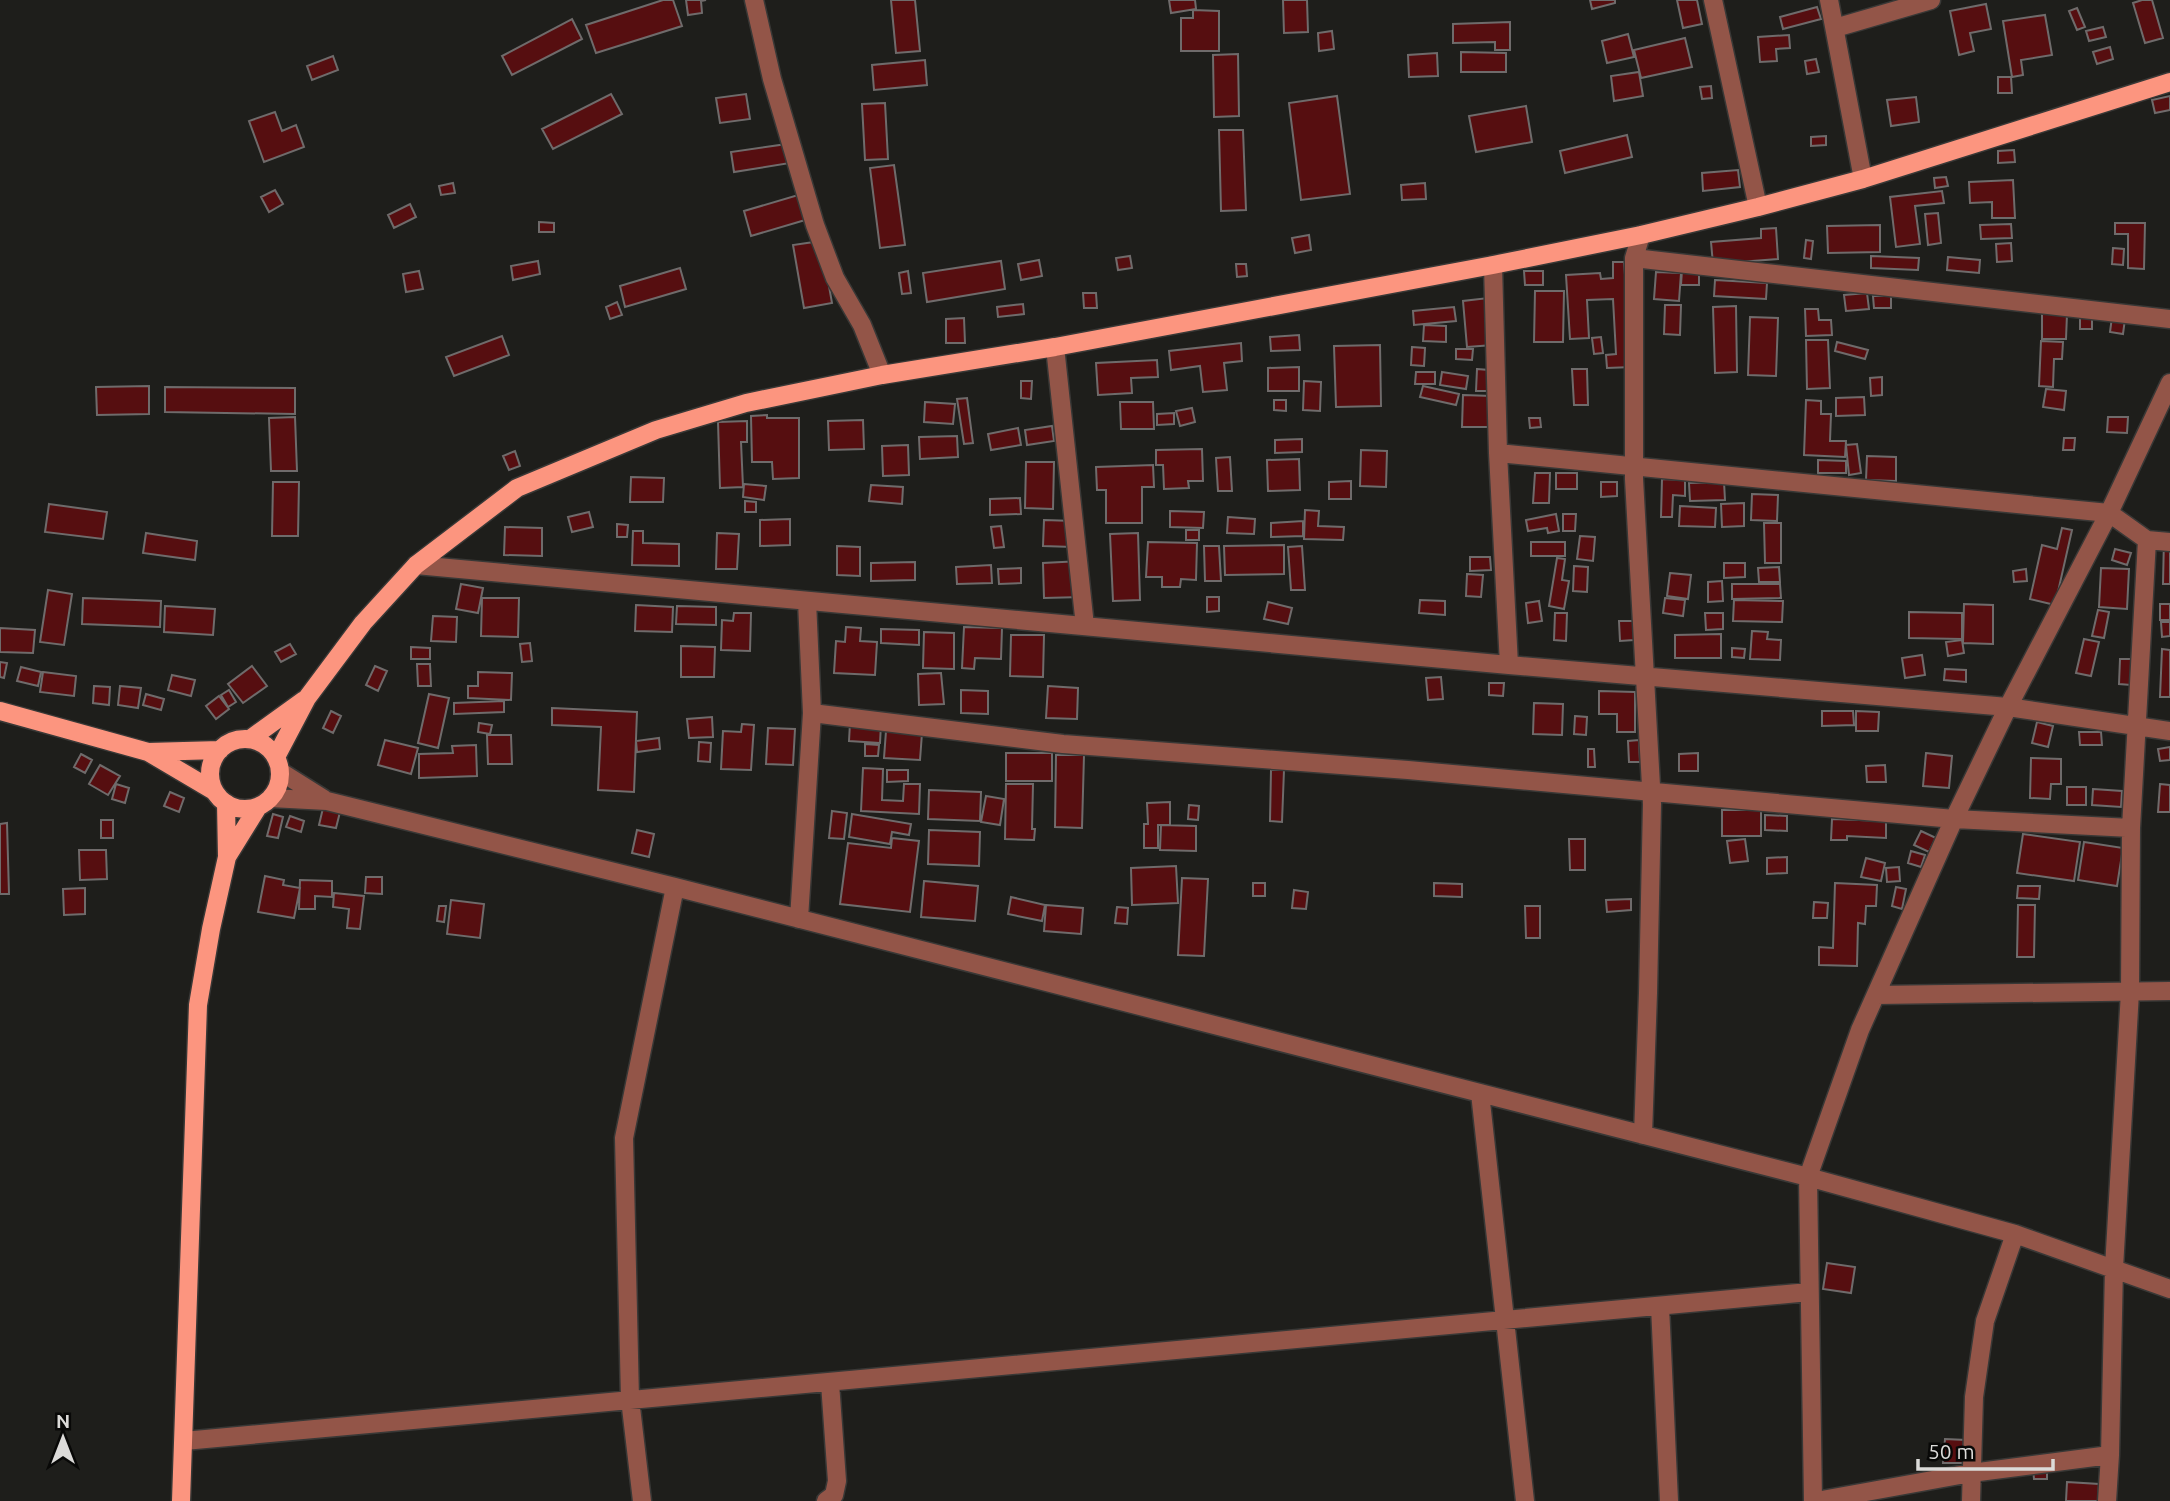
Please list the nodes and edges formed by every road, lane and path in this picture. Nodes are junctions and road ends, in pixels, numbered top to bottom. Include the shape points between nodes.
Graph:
1 (754, 0) edge
2 (1713, 0) edge
3 (1829, 0) edge
4 (1931, 0) edge
5 (1835, 28) junction
6 (2170, 82) edge
7 (1863, 179) junction
8 (1758, 207) junction
9 (1641, 235) junction
10 (1634, 258) junction
11 (1493, 265) junction
12 (2170, 319) edge
13 (1055, 347) junction
14 (882, 375) junction
15 (2170, 383) edge
16 (1499, 453) junction
17 (1634, 467) junction
18 (2109, 513) junction
19 (2147, 540) junction
20 (2170, 542) edge
21 (416, 565) junction
22 (807, 601) junction
23 (1085, 626) junction
24 (1509, 664) junction
25 (1644, 677) junction
26 (307, 698) junction
27 (2008, 707) junction
28 (0, 711) edge
29 (812, 713) junction
30 (2137, 726) junction
31 (2170, 731) edge
32 (250, 739) junction
33 (220, 750) junction
34 (148, 752) junction
35 (278, 764) junction
36 (1651, 793) junction
37 (220, 797) junction
38 (327, 801) junction
39 (265, 802) junction
40 (1954, 819) junction
41 (2131, 828) junction
42 (227, 857) junction
43 (675, 887) junction
44 (799, 919) junction
45 (2170, 991) edge
46 (2130, 992) junction
47 (1876, 995) junction
48 (1480, 1093) junction
49 (1643, 1135) junction
50 (1808, 1177) junction
51 (2015, 1234) junction
52 (2114, 1268) junction
53 (2170, 1289) edge
54 (1810, 1292) junction
55 (1660, 1306) junction
56 (1505, 1320) junction
57 (830, 1383) junction
58 (630, 1399) junction
59 (184, 1441) junction
60 (2110, 1455) junction
61 (1971, 1473) junction
62 (181, 1501) edge
63 (642, 1501) edge
64 (826, 1501) edge
65 (1525, 1501) edge
66 (1669, 1501) edge
67 (1815, 1501) edge
68 (1971, 1501) edge
69 (2107, 1501) edge

1 - 14 street via 815,225
2 - 8 street
3 - 5 street
4 - 5 street
5 - 7 street
6 - 7 main road
7 - 8 main road
8 - 9 main road
9 - 10 street
9 - 11 main road
10 - 12 street
10 - 17 street
11 - 13 main road
11 - 16 street
13 - 14 main road
13 - 23 street
14 - 21 main road via 746,403 656,429 517,488
15 - 18 street
16 - 17 street
16 - 24 street
17 - 18 street
17 - 25 street
18 - 19 street
18 - 27 street
19 - 20 street
19 - 30 street
21 - 22 street
21 - 26 main road via 362,623
22 - 23 street
22 - 29 street
23 - 24 street
24 - 25 street
25 - 27 street
25 - 36 street
26 - 32 main road
26 - 35 main road
27 - 30 street
27 - 40 street
28 - 34 main road
29 - 36 street via 1063,744
29 - 44 street
30 - 31 street
30 - 41 street
32 - 33 main road via 228,743
32 - 35 main road via 270,748
33 - 34 main road
33 - 37 main road via 210,769
34 - 37 main road
35 - 38 street
35 - 39 main road via 280,781
36 - 40 street
36 - 49 street
37 - 39 main road via 242,809
37 - 42 main road
38 - 39 street
38 - 43 street
39 - 42 main road
40 - 41 street
40 - 47 street
41 - 46 street
42 - 59 main road via 198,1005
43 - 44 street
43 - 58 street via 624,1138
44 - 48 street
45 - 46 street
46 - 47 street
46 - 52 street
47 - 50 street
48 - 49 street
48 - 56 street
49 - 50 street
50 - 51 street
50 - 54 street
51 - 52 street
51 - 61 street via 1985,1321 1974,1397
52 - 53 street
52 - 60 street
54 - 55 street
54 - 67 street
55 - 56 street
55 - 66 street
56 - 57 street
56 - 65 street
57 - 58 street
57 - 64 street via 836,1480 834,1495
58 - 59 street
58 - 63 street
59 - 62 main road
60 - 61 street
60 - 69 street
61 - 67 street
61 - 68 street

